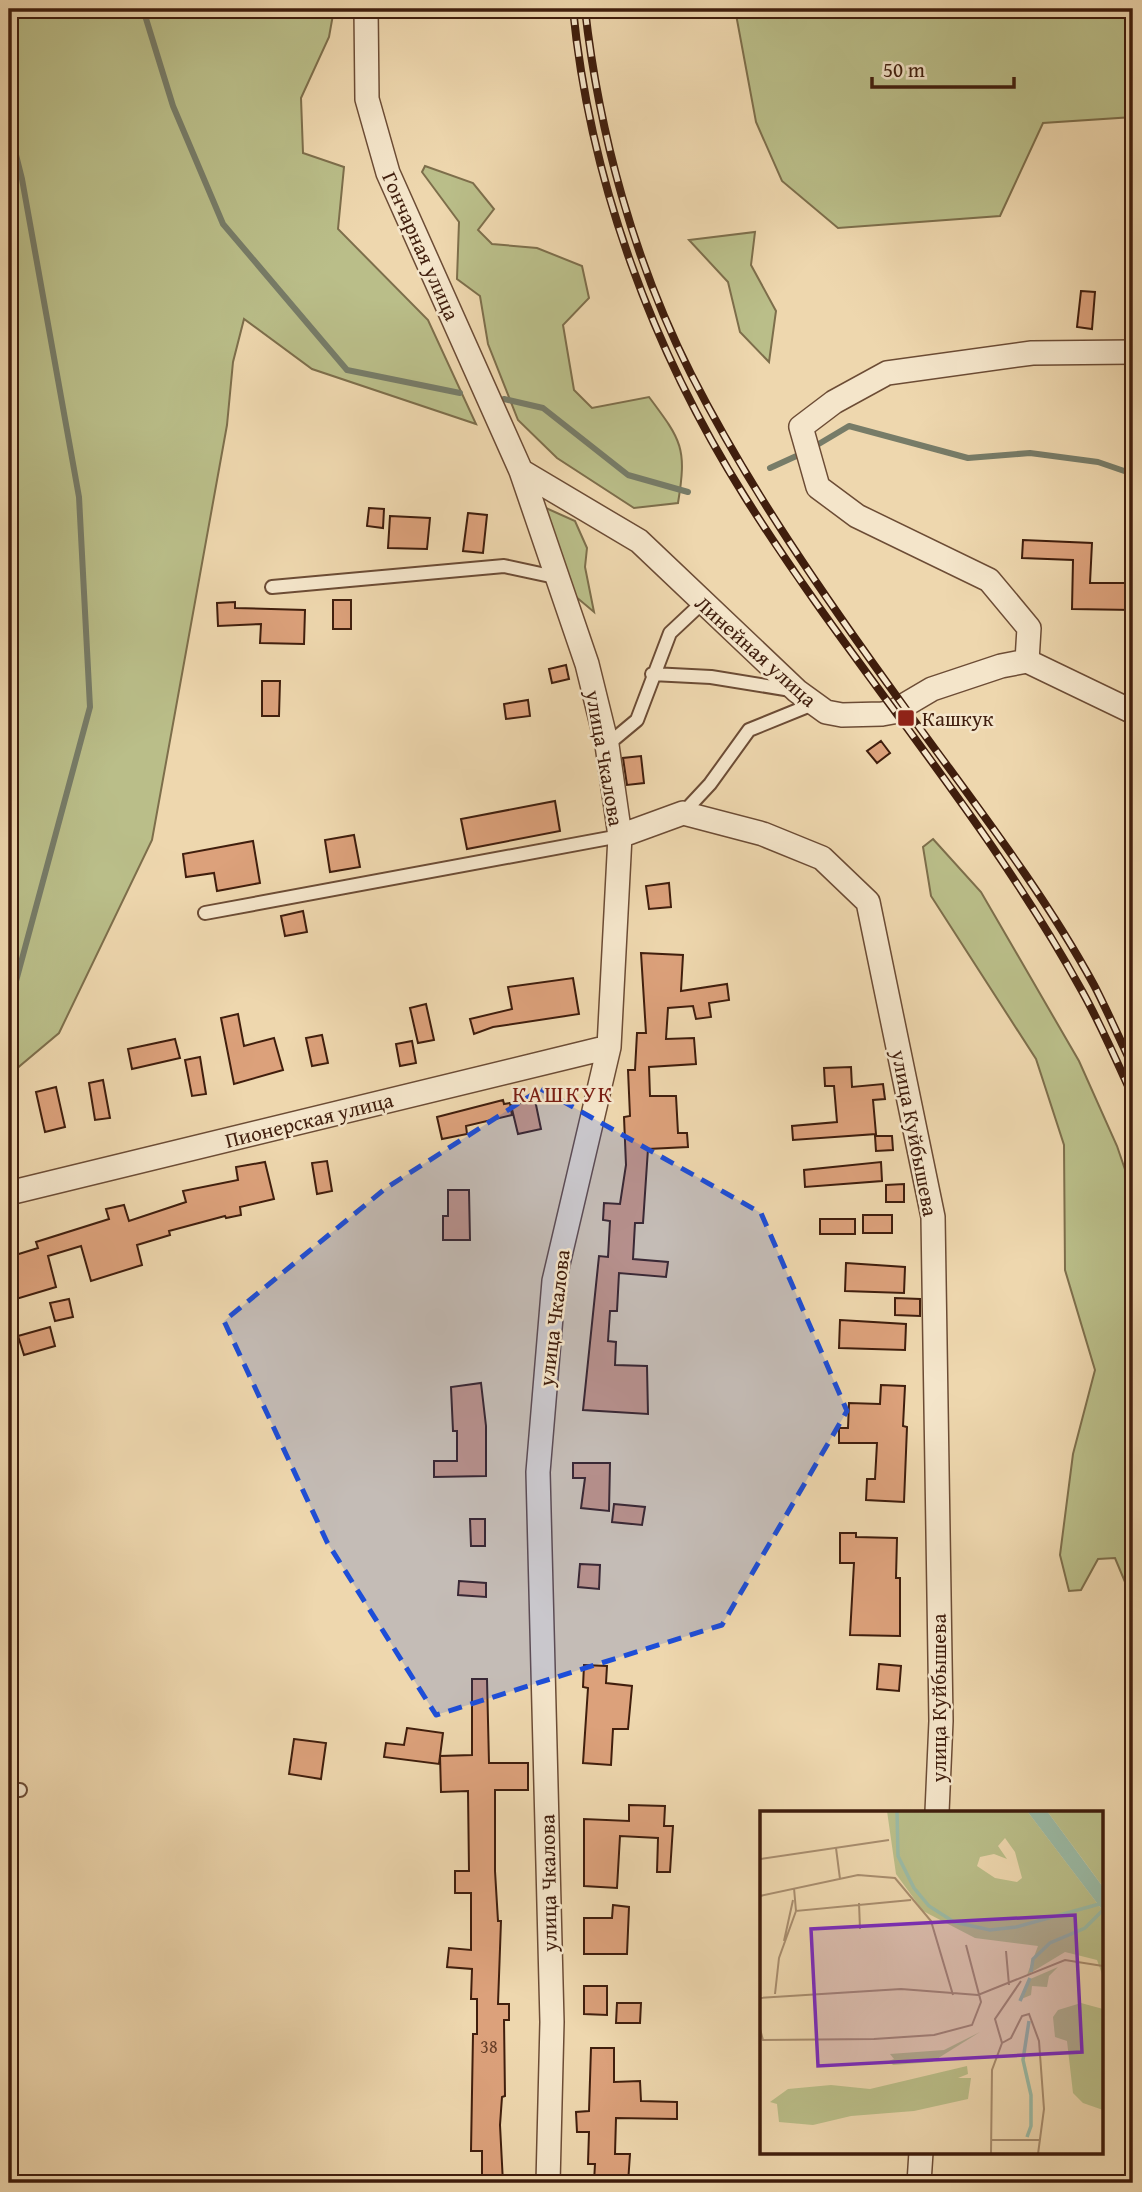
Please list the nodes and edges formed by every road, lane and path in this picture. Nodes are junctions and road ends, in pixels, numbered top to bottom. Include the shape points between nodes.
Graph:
1 (366, 9) edge
2 (1133, 352) edge
3 (521, 471) junction
4 (555, 577) junction
5 (272, 587) dead end
6 (702, 603) junction
7 (1027, 661) junction
8 (652, 674) junction
9 (805, 697) junction
10 (1133, 712) edge
11 (607, 745) junction
12 (684, 813) junction
13 (620, 836) junction
14 (205, 913) dead end
15 (609, 1047) junction
16 (9, 1193) edge
17 (937, 1811) edge
18 (921, 2154) edge
19 (548, 2183) edge
20 (919, 2183) edge

1 - 3 street, Гончарная улица via 367,99 387,173
2 - 7 street via 1032,353 887,373 834,402 801,427 818,487 857,516 989,580 1029,628
3 - 4 street, улица Чкалова
3 - 6 street, Линейная улица via 639,541
4 - 5 lane via 504,566
4 - 11 street, улица Чкалова via 587,664
6 - 8 lane via 670,633
6 - 9 street, Линейная улица
7 - 9 street, Линейная улица via 932,689 894,712 842,715 826,712
7 - 10 street
8 - 9 lane via 711,677
8 - 11 lane via 637,720
9 - 12 lane via 749,730
11 - 13 street, улица Чкалова
12 - 13 street
12 - 17 street, улица Куйбышева via 762,834 822,858 868,902 933,1217 941,1721
13 - 14 lane
13 - 15 street, улица Чкалова
15 - 16 street, Пионерская улица
15 - 19 street, улица Чкалова via 554,1281 538,1472 552,2022
18 - 20 street

